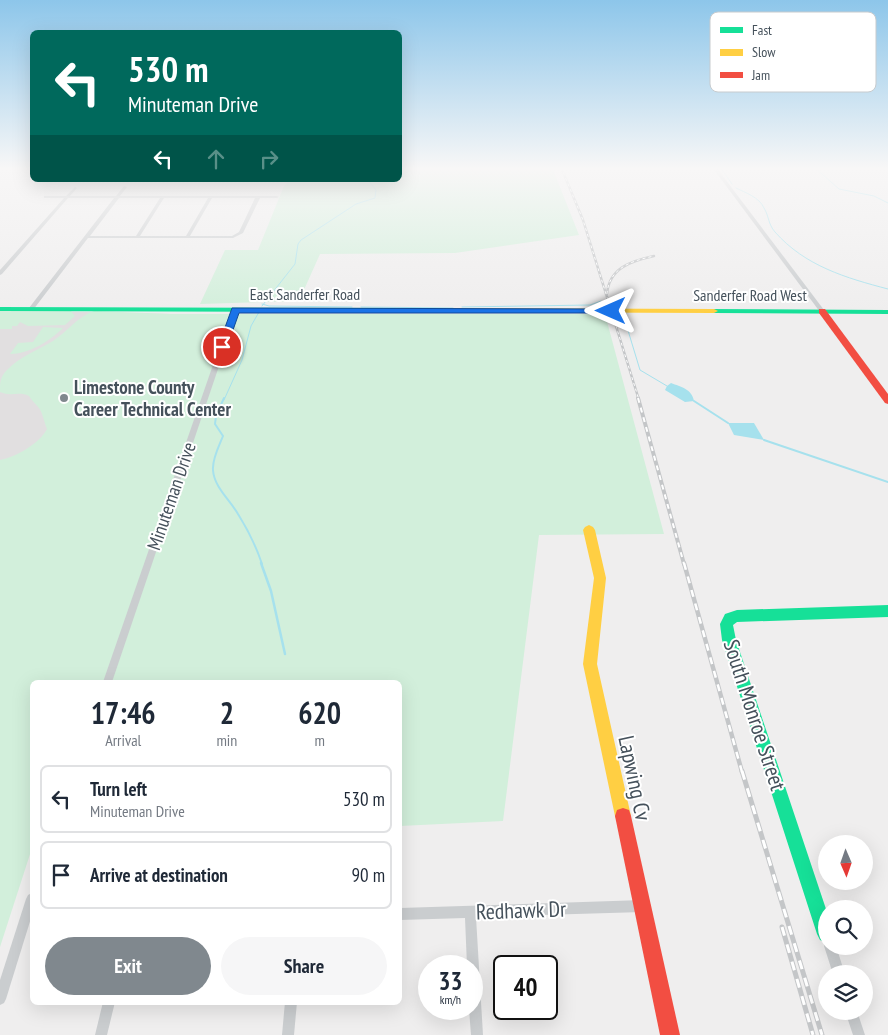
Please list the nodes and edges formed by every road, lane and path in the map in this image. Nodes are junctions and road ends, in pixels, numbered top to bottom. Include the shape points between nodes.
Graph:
1 (51, 215) edge
2 (103, 215) edge
3 (151, 215) edge
4 (199, 215) edge
5 (249, 215) edge
6 (750, 215) edge
7 (87, 237) junction
8 (136, 237) junction
9 (187, 237) junction
10 (0, 273) edge
11 (0, 309) edge
12 (31, 309) junction
13 (235, 310) junction
14 (611, 311) joint
15 (822, 311) junction
16 (888, 312) edge
17 (888, 401) edge
18 (589, 530) dead end
19 (888, 611) edge
20 (108, 680) edge
21 (30, 905) edge
22 (643, 906) junction
23 (818, 910) edge
24 (470, 912) junction
25 (402, 914) edge
26 (0, 999) edge
27 (108, 1005) edge
28 (291, 1005) edge
29 (854, 1020) edge
30 (101, 1035) edge
31 (288, 1035) edge
32 (477, 1035) edge
33 (670, 1035) edge
34 (859, 1035) edge

1 - 10 street
2 - 7 street
3 - 8 street
4 - 9 street
5 - 9 street via 237,235 227,238
6 - 15 street
7 - 8 street
7 - 12 street
8 - 9 street
11 - 12 street, East Sanderfer Road
12 - 13 street, East Sanderfer Road
13 - 14 street, East Sanderfer Road
13 - 20 street, Minuteman Drive
14 - 15 street, Sanderfer Road West
15 - 16 street, Sanderfer Road West
15 - 17 street
18 - 22 street, Lapwing Cv via 600,578 590,664
19 - 23 street, South Monroe Street via 738,616 730,618 726,624
21 - 26 street
22 - 24 street, Redhawk Dr
22 - 33 street, Lapwing Cv
24 - 25 street, Redhawk Dr
24 - 32 street
27 - 30 street
28 - 31 street
29 - 34 street

